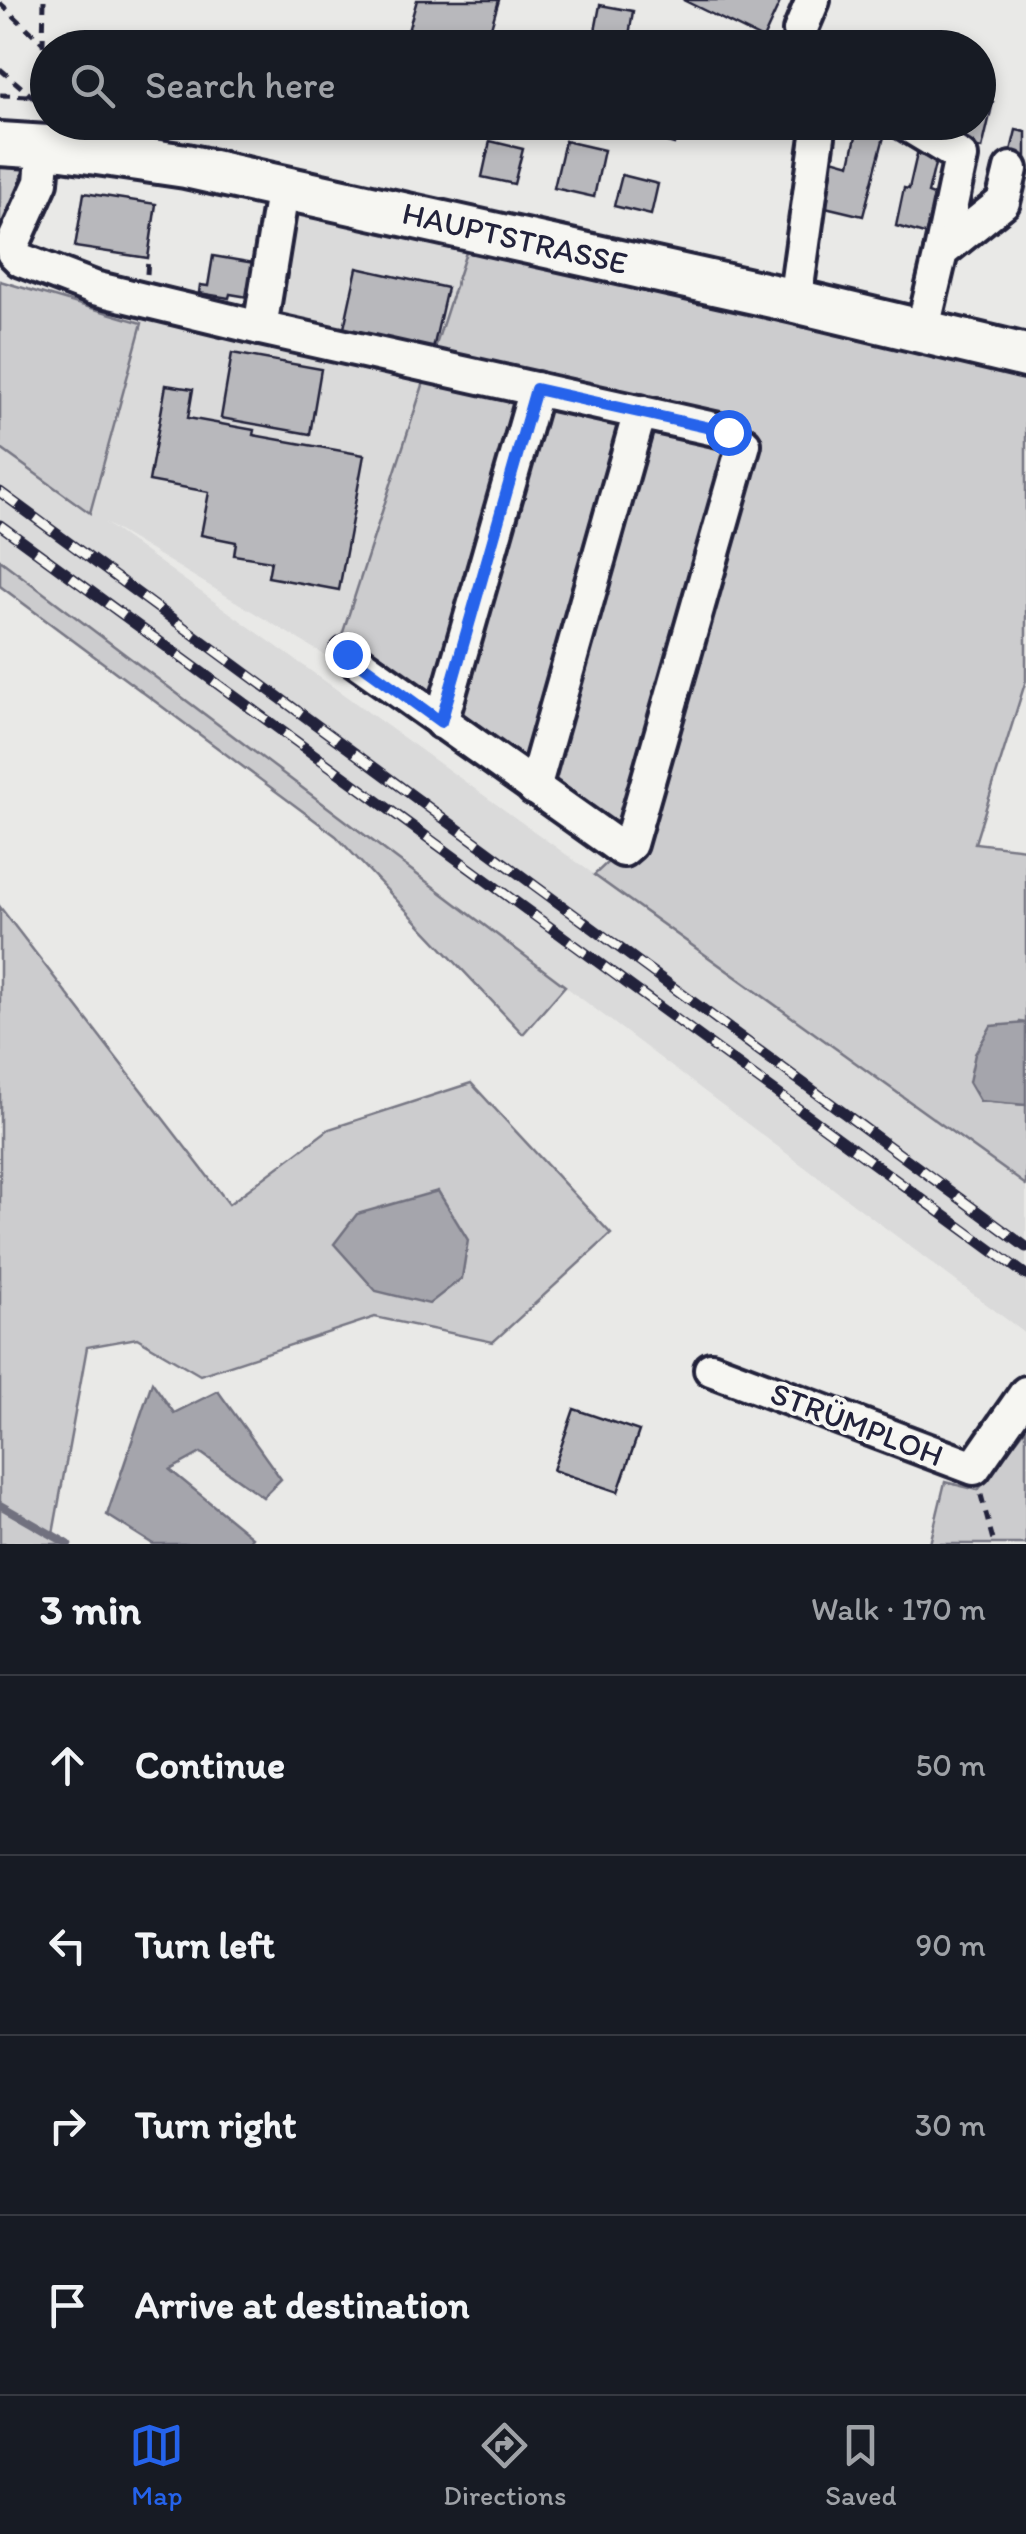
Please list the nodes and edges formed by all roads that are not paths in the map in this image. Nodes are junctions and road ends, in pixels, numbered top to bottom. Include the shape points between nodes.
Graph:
1 (813, 0) edge
2 (800, 30) edge
3 (30, 134) edge
4 (45, 140) edge
5 (90, 140) edge
6 (817, 140) edge
7 (934, 140) edge
8 (0, 144) edge
9 (1011, 169) dead end
10 (282, 186) junction
11 (940, 252) junction
12 (794, 301) junction
13 (260, 328) junction
14 (922, 332) junction
15 (1026, 356) edge
16 (536, 389) junction
17 (640, 412) junction
18 (347, 654) dead end
19 (441, 722) junction
20 (534, 788) junction
21 (711, 1369) dead end
22 (1026, 1393) edge

1 - 2 street
3 - 8 main road, HAUPTSTRASSE
4 - 13 street via 41,182 14,244 21,260 94,288
5 - 10 main road, HAUPTSTRASSE
6 - 12 street
7 - 11 street via 962,156
9 - 11 street via 1003,202
10 - 12 main road, HAUPTSTRASSE
10 - 13 street
11 - 14 street
12 - 14 main road, HAUPTSTRASSE
13 - 16 street
14 - 15 main road, HAUPTSTRASSE
16 - 17 street
16 - 19 street
17 - 20 street
17 - 20 street via 728,432 744,444 630,844 622,850
18 - 19 street
19 - 20 street
21 - 22 street, STRÜMPLOH via 974,1468

